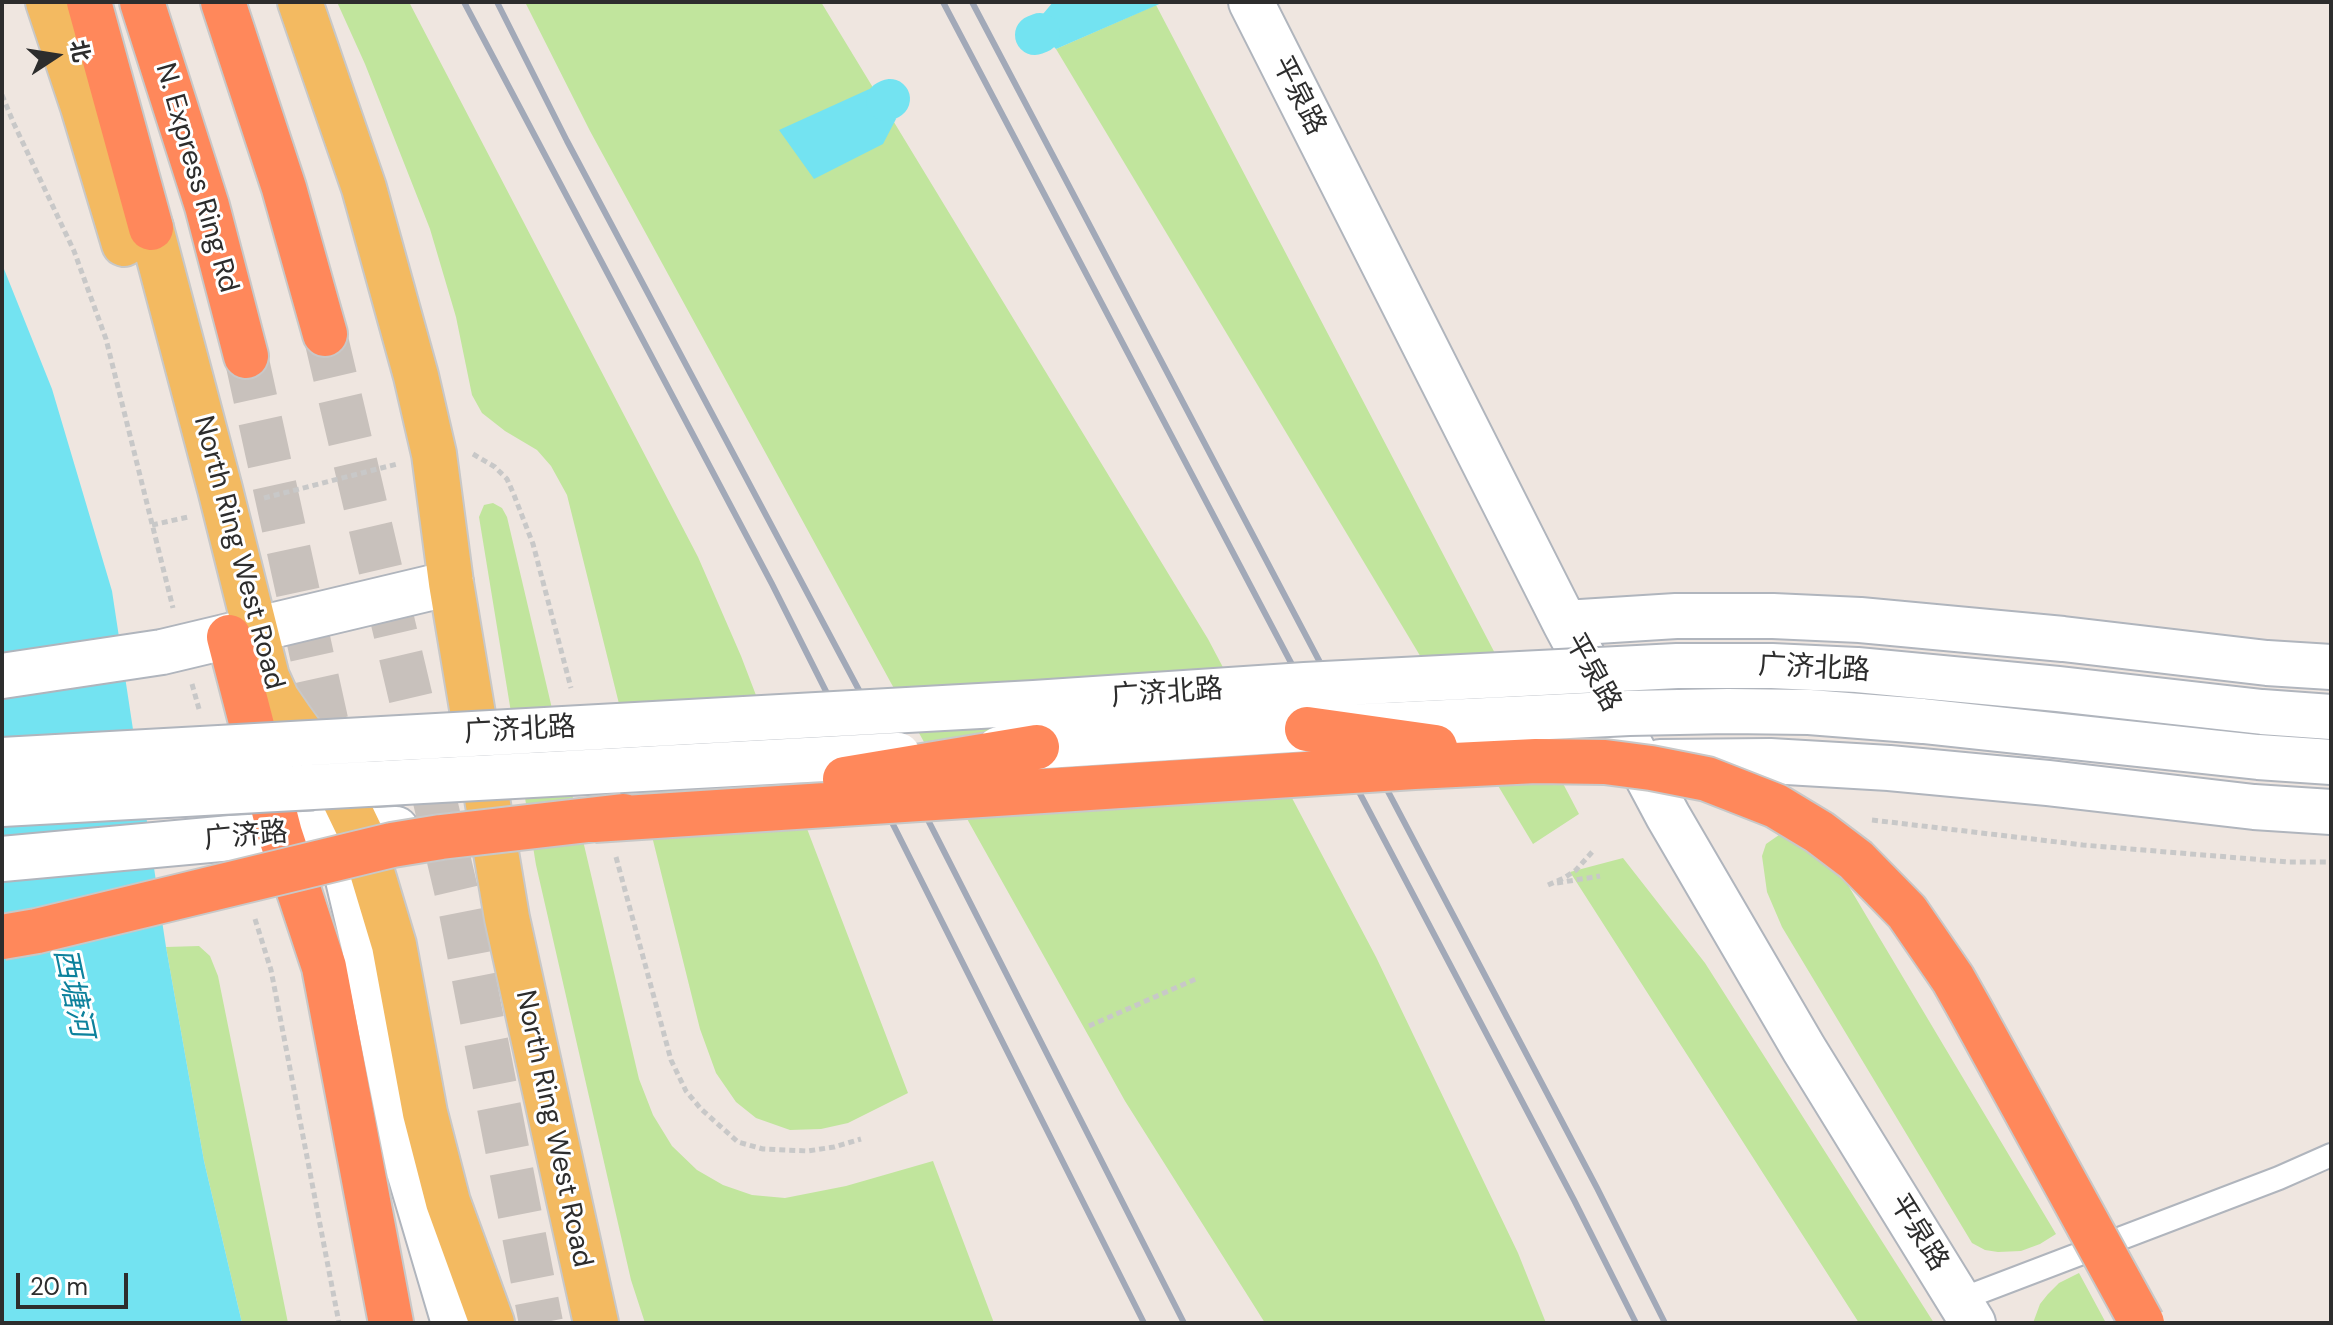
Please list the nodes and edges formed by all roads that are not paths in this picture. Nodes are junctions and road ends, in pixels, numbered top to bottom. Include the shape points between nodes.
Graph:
1 (48, 2) edge
2 (68, 2) edge
3 (89, 2) edge
4 (142, 2) edge
5 (223, 2) edge
6 (300, 2) edge
7 (1251, 2) edge
8 (151, 228) junction
9 (325, 334) tunnel mouth
10 (246, 356) tunnel mouth
11 (211, 511) junction
12 (451, 583) junction
13 (1565, 623) junction
14 (242, 634) junction
15 (2331, 667) edge
16 (2, 676) edge
17 (2331, 717) edge
18 (1307, 729) junction
19 (1037, 747) junction
20 (2, 760) edge
21 (1536, 761) junction
22 (2331, 762) edge
23 (1641, 763) junction
24 (2, 804) edge
25 (2331, 812) edge
26 (594, 820) junction
27 (490, 821) junction
28 (348, 831) junction
29 (280, 834) junction
30 (2, 859) edge
31 (2, 937) edge
32 (2331, 1155) edge
33 (1966, 1311) edge
34 (391, 1323) edge
35 (454, 1323) edge
36 (492, 1323) edge
37 (596, 1323) edge
38 (2142, 1323) edge

1 - 11 main road
2 - 8 main road, North Ring West Road
3 - 8 highway
4 - 10 highway, N. Express Ring Rd via 207,206
5 - 9 highway
6 - 12 main road, North Ring West Road via 372,214 413,362 434,454
7 - 13 main road, 平泉路
8 - 11 main road, North Ring West Road
11 - 14 main road, North Ring West Road
12 - 14 main road
12 - 27 main road, North Ring West Road
13 - 15 main road via 1676,616 1844,619
13 - 23 main road, 平泉路
14 - 16 main road
14 - 28 main road, North Ring West Road via 277,699 335,780
14 - 29 highway
17 - 20 main road, 广济北路, bridge via 1870,671 1677,666
18 - 19 main road, 广济北路, bridge
18 - 21 highway, bridge
18 - 22 main road, 广济北路, bridge via 1629,713 1809,712
19 - 24 main road, 广济北路, bridge
19 - 26 highway, bridge
21 - 26 highway, bridge
21 - 38 highway, bridge via 1639,766 1735,788 1797,817 1874,876 1907,912 1953,979
23 - 25 main road via 1770,761 1889,768
23 - 33 main road, 平泉路 via 1804,1049
26 - 31 highway, bridge via 405,842
27 - 28 main road, 广济路
27 - 37 main road, North Ring West Road
28 - 29 main road, 广济路
28 - 35 main road via 364,947 409,1171
28 - 36 main road, North Ring West Road via 394,945 425,1113 448,1202
29 - 30 main road, 广济路
29 - 34 highway via 324,967
32 - 33 lane

